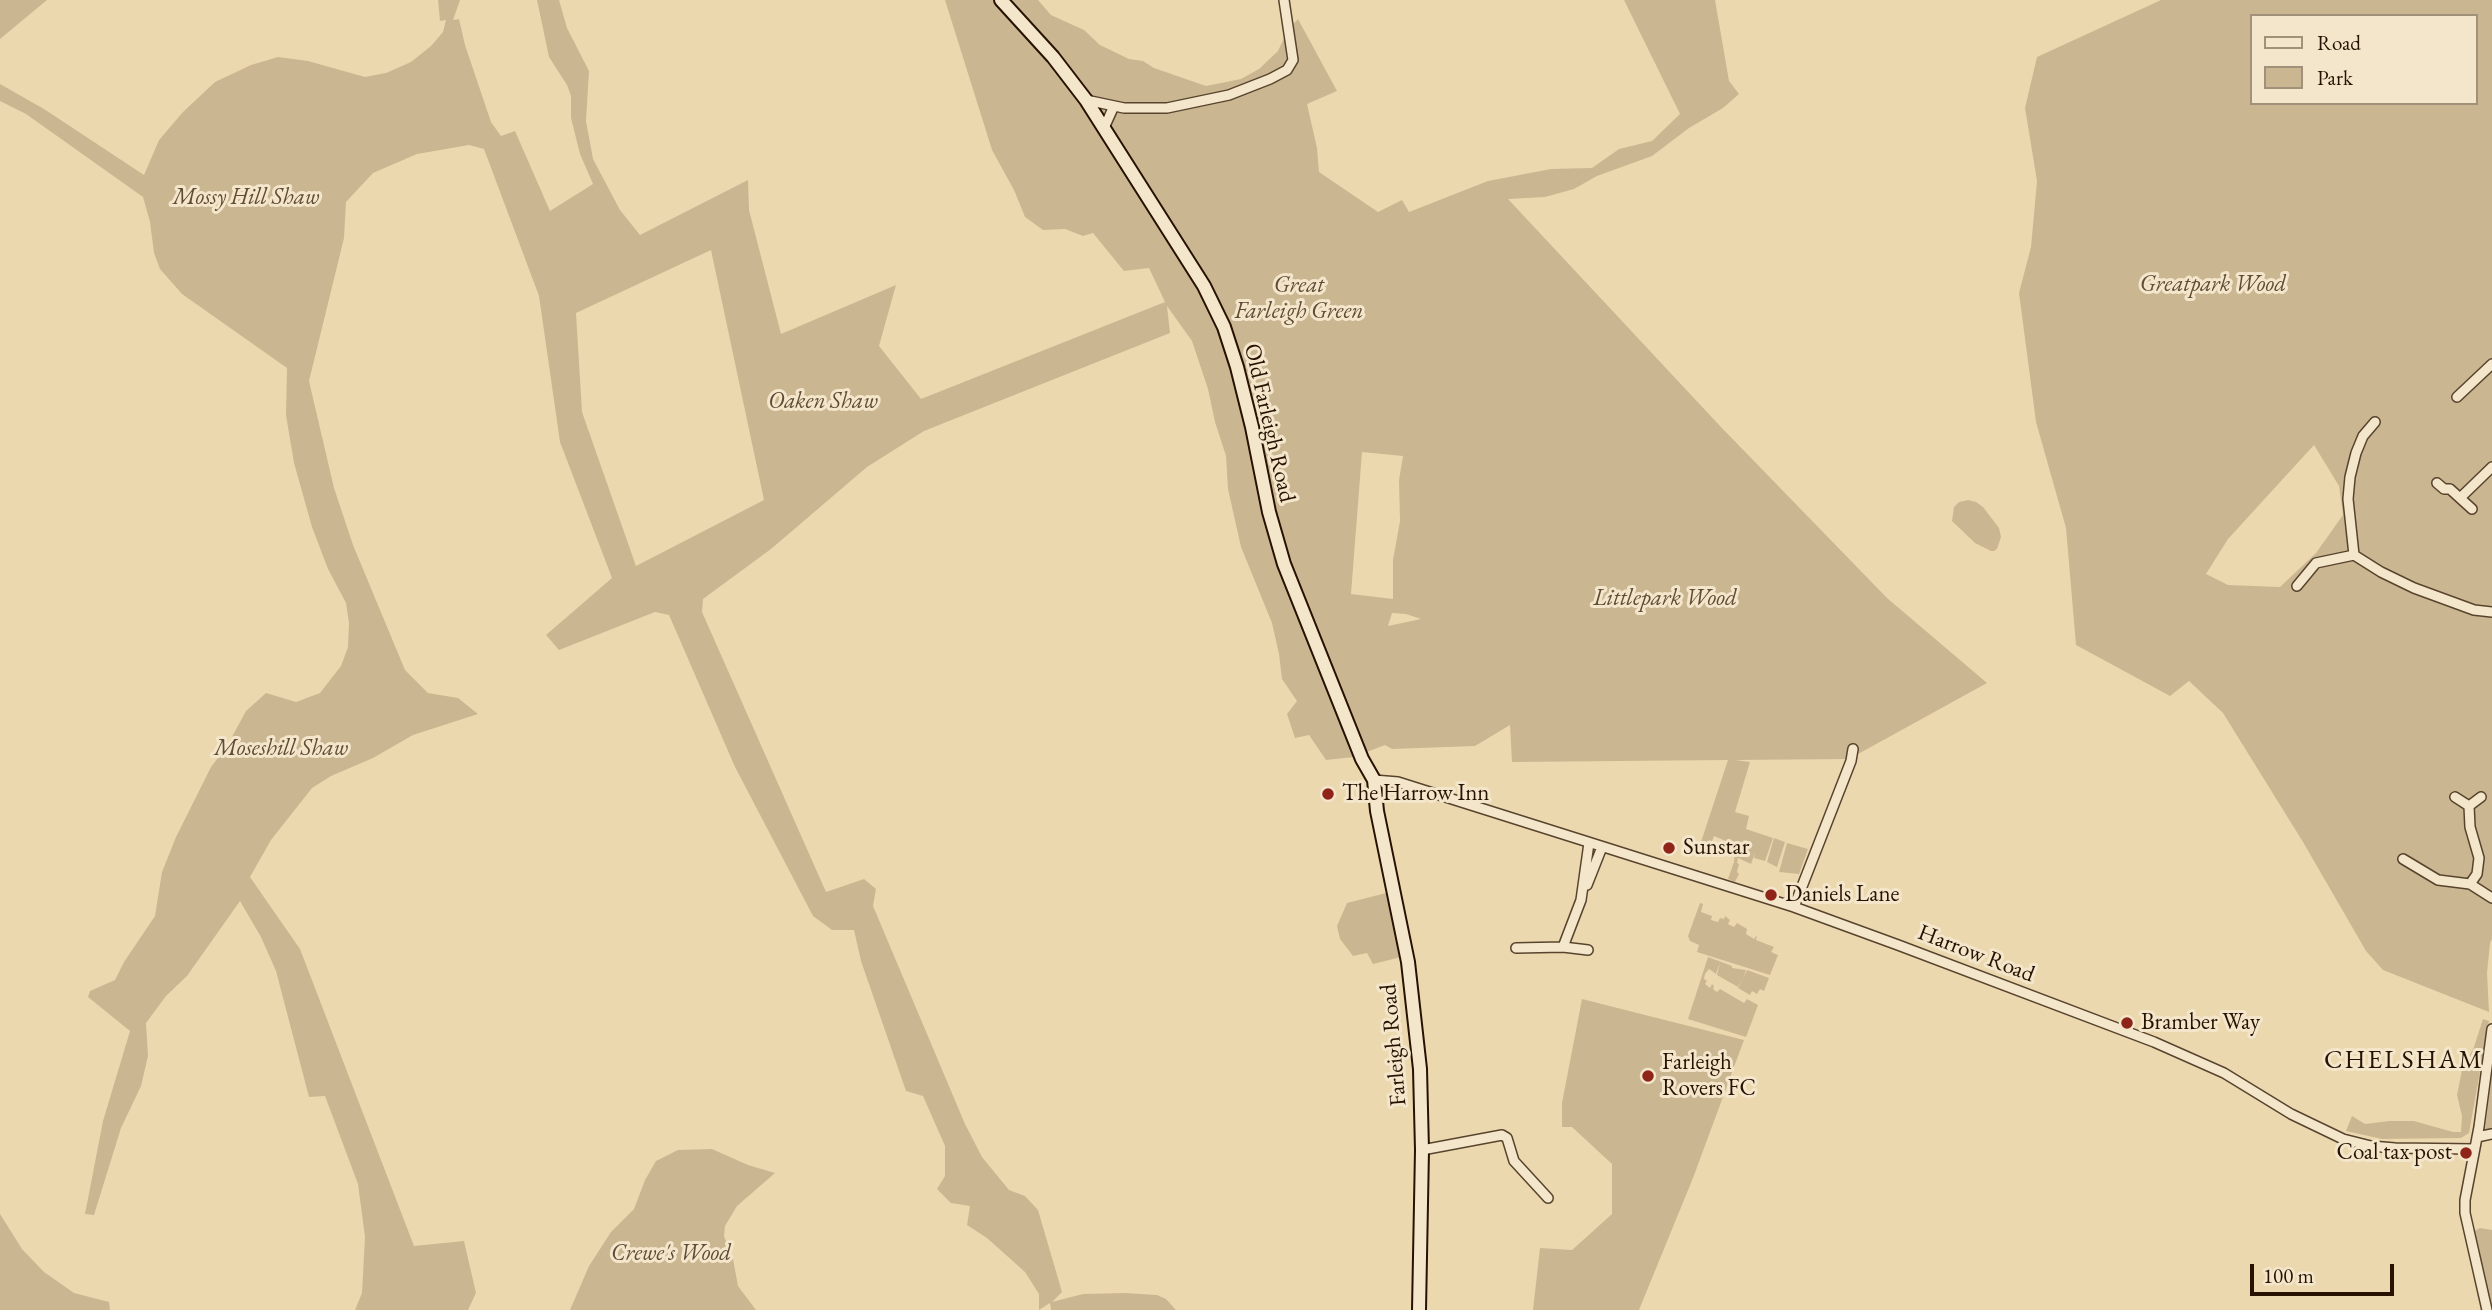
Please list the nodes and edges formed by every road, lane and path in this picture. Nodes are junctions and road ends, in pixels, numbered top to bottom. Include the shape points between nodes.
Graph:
1 (1001, 0) edge
2 (1284, 0) edge
3 (1086, 100) junction
4 (1114, 106) junction
5 (1104, 128) junction
6 (2492, 364) edge
7 (2457, 397) dead end
8 (2375, 422) dead end
9 (2492, 467) edge
10 (2437, 483) dead end
11 (2460, 498) junction
12 (2472, 509) dead end
13 (2354, 555) junction
14 (2297, 586) dead end
15 (2492, 612) edge
16 (1853, 749) dead end
17 (1374, 780) junction
18 (2455, 797) dead end
19 (2481, 797) dead end
20 (2469, 806) junction
21 (1589, 843) junction
22 (1602, 847) junction
23 (2403, 859) dead end
24 (2470, 884) junction
25 (2492, 898) edge
26 (1581, 900) junction
27 (1794, 907) junction
28 (1563, 947) junction
29 (1516, 948) dead end
30 (1588, 950) dead end
31 (2492, 1028) edge
32 (2492, 1134) edge
33 (2477, 1137) junction
34 (2473, 1149) junction
35 (1422, 1150) junction
36 (1548, 1198) dead end
37 (1419, 1310) edge
38 (2487, 1310) edge

1 - 3 street, Old Farleigh Road
2 - 4 street via 1293,50 1287,70 1229,95 1167,108
3 - 4 street
3 - 5 street, Old Farleigh Road
4 - 5 street
5 - 17 street, Old Farleigh Road via 1204,286 1224,327 1284,564
6 - 7 street
8 - 13 street via 2359,445 2350,477 2347,499
9 - 11 street
10 - 11 street
11 - 12 street
13 - 14 street via 2316,563
13 - 15 street via 2414,588
16 - 27 street
17 - 21 street, Harrow Road via 1398,782
17 - 35 street, Farleigh Road via 1413,996
18 - 20 street
19 - 20 street
20 - 24 street via 2479,858
21 - 22 street, Harrow Road
21 - 26 street
22 - 26 street
22 - 27 street, Harrow Road
23 - 24 street via 2438,880
24 - 25 street
26 - 28 street
27 - 34 street, Harrow Road via 2154,1042 2224,1073 2343,1139 2395,1148
28 - 29 street
28 - 30 street
31 - 33 street
32 - 33 street
33 - 34 street
34 - 38 street via 2465,1213
35 - 36 street via 1502,1135 1514,1161
35 - 37 street, Farleigh Road

